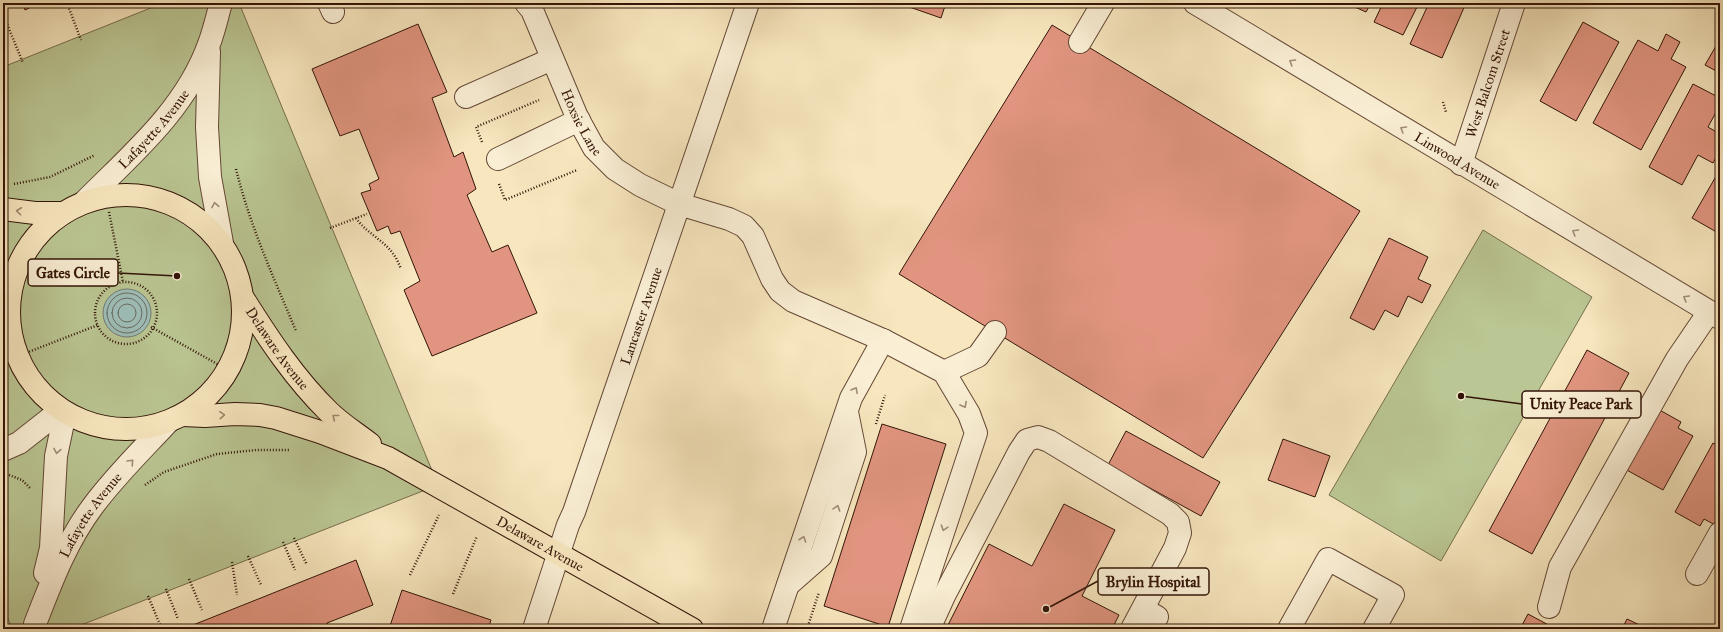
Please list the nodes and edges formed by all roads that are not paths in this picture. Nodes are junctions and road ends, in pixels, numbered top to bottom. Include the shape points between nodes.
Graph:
1 (221, 3) edge
2 (526, 3) edge
3 (748, 3) edge
4 (1103, 3) edge
5 (1195, 3) edge
6 (1514, 3) edge
7 (1080, 42) dead end
8 (209, 44) junction
9 (552, 59) junction
10 (466, 97) dead end
11 (579, 120) junction
12 (498, 159) dead end
13 (1461, 164) junction
14 (84, 202) junction
15 (679, 204) junction
16 (3, 209) edge
17 (63, 213) junction
18 (222, 244) junction
19 (7, 289) edge
20 (243, 298) junction
21 (1714, 315) edge
22 (995, 332) dead end
23 (883, 340) junction
24 (944, 372) junction
25 (63, 411) junction
26 (176, 418) junction
27 (3, 450) edge
28 (388, 458) junction
29 (1720, 533) edge
30 (560, 554) junction
31 (1697, 574) dead end
32 (1549, 606) dead end
33 (1143, 609) junction
34 (34, 626) edge
35 (534, 629) edge
36 (692, 629) edge
37 (773, 629) edge
38 (911, 629) edge
39 (929, 629) edge
40 (1132, 629) edge
41 (1150, 629) edge
42 (1289, 629) edge
43 (1374, 629) edge

1 - 8 street, Lafayette Avenue
2 - 9 street, Hoxsie Lane via 532,10
3 - 15 street, Lancaster Avenue
4 - 7 street
13 -> 5 street, Linwood Avenue
6 - 13 street, West Balcom Street
8 - 14 street, Lafayette Avenue via 190,83 152,134
18 -> 8 street, Lafayette Avenue via 210,177 207,127
9 - 10 street
9 - 11 street, Hoxsie Lane
11 - 12 street
11 - 15 street, Hoxsie Lane via 594,148 615,169 640,185
21 -> 13 street, Linwood Avenue
14 - 17 main road
14 - 18 main road via 118,194 167,201 192,214 213,232
15 - 23 street, Hoxsie Lane via 744,226 752,236 780,291 793,301
15 - 30 street, Lancaster Avenue
17 -> 16 main road
17 - 19 main road via 39,233 30,245
18 - 20 main road via 236,269
19 - 25 main road via 14,346 24,371 40,392
20 - 26 main road via 242,331 228,370 203,401
28 -> 20 main road, Delaware Avenue via 330,413 283,357
21 - 32 street via 1677,359 1560,567
22 - 24 street via 978,356
23 - 24 street, Hoxsie Lane
37 -> 23 street via 851,398
24 -> 38 street via 969,414 976,433
25 - 26 main road via 107,428 148,427
25 - 27 street via 19,443
25 -> 34 street, Lafayette Avenue via 56,456 51,548
26 -> 28 main road, Delaware Avenue via 235,414 276,418
34 -> 26 street, Lafayette Avenue via 60,561 92,507 107,488
28 - 30 main road, Delaware Avenue
29 - 31 street
30 - 35 street, Lancaster Avenue
30 - 36 main road, Delaware Avenue
33 - 39 street via 1175,548 1180,533 1178,522 1170,514 1049,441 1038,437 1026,440 1019,452
33 - 40 street
33 - 41 street via 1157,617
42 - 43 street via 1328,558 1393,595

